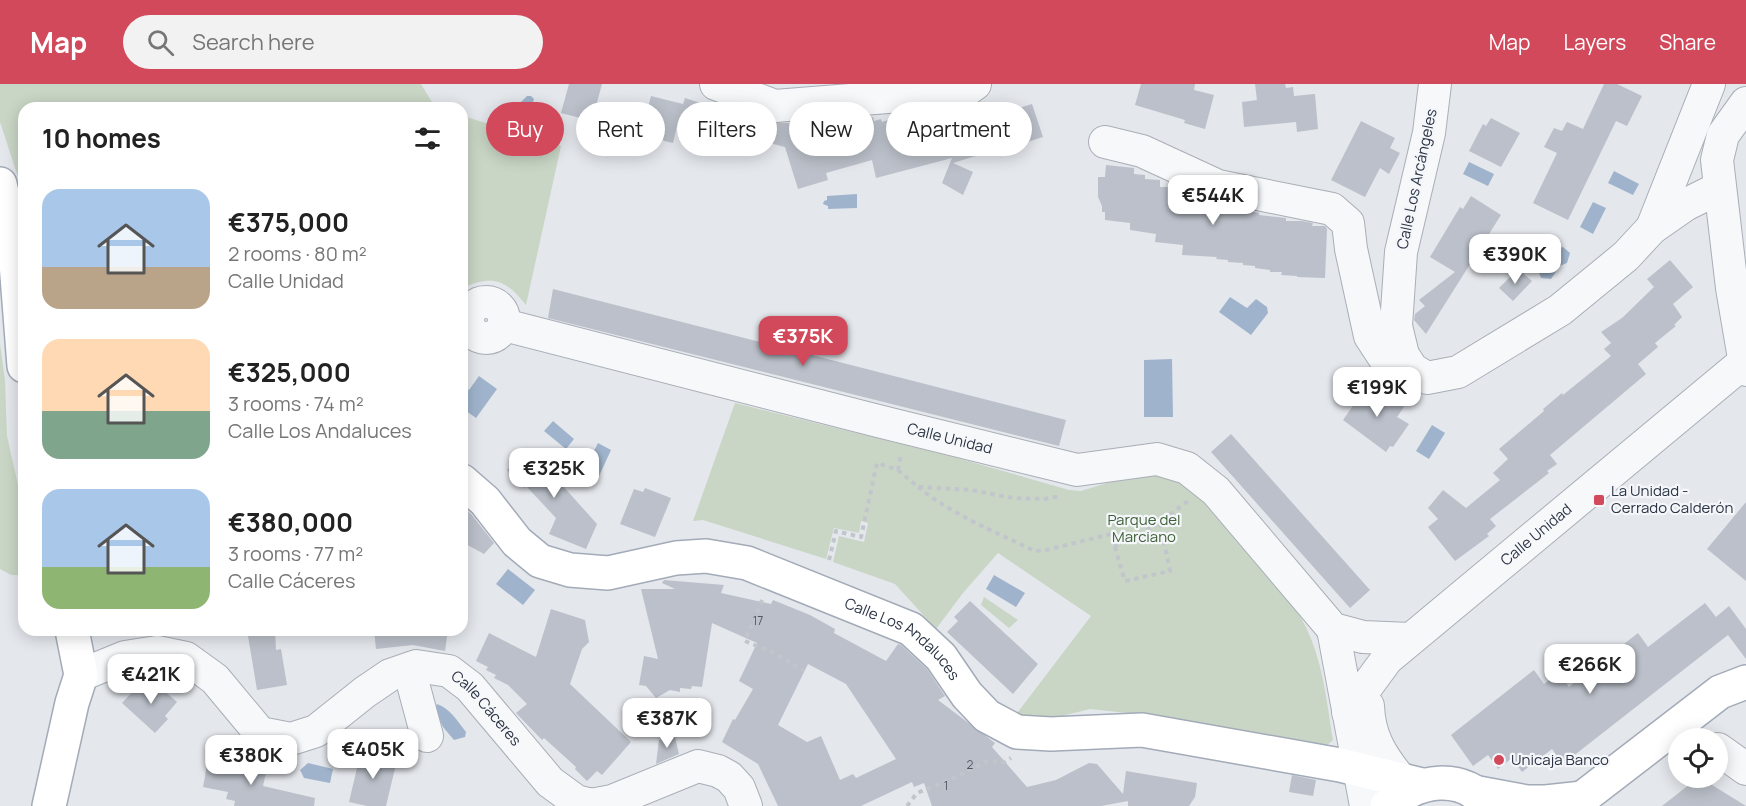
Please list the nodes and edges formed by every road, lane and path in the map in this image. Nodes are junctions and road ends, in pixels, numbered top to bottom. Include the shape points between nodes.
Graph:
1 (716, 84) edge
2 (1435, 84) edge
3 (1709, 84) edge
4 (960, 87) edge
5 (1746, 103) edge
6 (1105, 142) dead end
7 (0, 184) edge
8 (1719, 188) junction
9 (1652, 228) junction
10 (18, 289) edge
11 (468, 325) edge
12 (1403, 355) junction
13 (1745, 366) edge
14 (902, 453) dead end
15 (898, 470) junction
16 (468, 486) edge
17 (918, 487) junction
18 (1067, 495) dead end
19 (1192, 498) dead end
20 (1160, 522) junction
21 (1114, 546) junction
22 (829, 560) dead end
23 (762, 598) dead end
24 (1333, 629) junction
25 (73, 636) edge
26 (1410, 639) junction
27 (409, 669) junction
28 (803, 670) dead end
29 (81, 675) junction
30 (1374, 679) junction
31 (1746, 682) edge
32 (1348, 712) junction
33 (1692, 728) edge
34 (427, 736) dead end
35 (1668, 745) edge
36 (1728, 756) edge
37 (1012, 757) dead end
38 (1746, 769) edge
39 (1359, 770) junction
40 (1403, 790) edge
41 (1482, 799) edge
42 (1578, 802) edge
43 (49, 806) edge
44 (746, 806) edge
45 (907, 806) edge
46 (1366, 806) edge

1 - 4 street via 775,106
2 - 12 street, Calle Los Arcángeles via 1429,133 1401,252 1396,326
3 - 9 street
5 - 8 street via 1723,135 1717,160
6 - 12 street via 1142,151 1218,186 1332,209 1348,224 1370,336 1385,359
7 - 10 main road via 15,250
8 - 9 street
8 - 13 street
9 - 12 street via 1626,256 1560,310 1458,372 1427,378 1412,369
11 - 24 street, Calle Unidad via 483,338 492,338 504,325 1077,470 1156,459 1187,468 1216,491
13 - 26 street, Calle Unidad
14 - 15 path
15 - 17 path
15 - 22 path via 877,463 861,537 836,531
16 - 39 main road, Calle Los Andaluces via 485,501 517,542 540,561 570,570 608,573 676,558 706,556 747,563 911,629 941,657 987,716 1017,732 1142,730
17 - 18 path via 971,490 1013,498
17 - 21 path via 951,509 1035,551 1111,534
19 - 20 path
20 - 21 path
20 - 21 path via 1170,571 1125,581
23 - 28 path via 745,641
24 - 26 street via 1363,637
24 - 32 street
25 - 29 main road
26 - 30 street, Calle Unidad via 1387,659
27 - 29 street, Calle Cáceres via 390,675 316,731 291,739 260,733 215,679 186,658 157,652 124,657
27 - 34 street
27 - 44 street, Calle Cáceres via 416,666 449,671 470,687 550,782 576,801 591,805 612,801 698,766 729,777 739,788
29 - 43 main road
30 - 32 street, Calle Unidad
30 - 40 street, Calle Unidad via 1368,722 1383,758
31 - 33 main road via 1720,693
32 - 39 street
35 - 42 main road
36 - 38 street
37 - 45 path via 1005,762 987,761 917,793
39 - 40 main road, Calle Los Andaluces
39 - 46 street
40 - 41 main road, Calle Los Andaluces via 1444,783 1465,788
41 - 42 main road, Calle Los Andaluces

